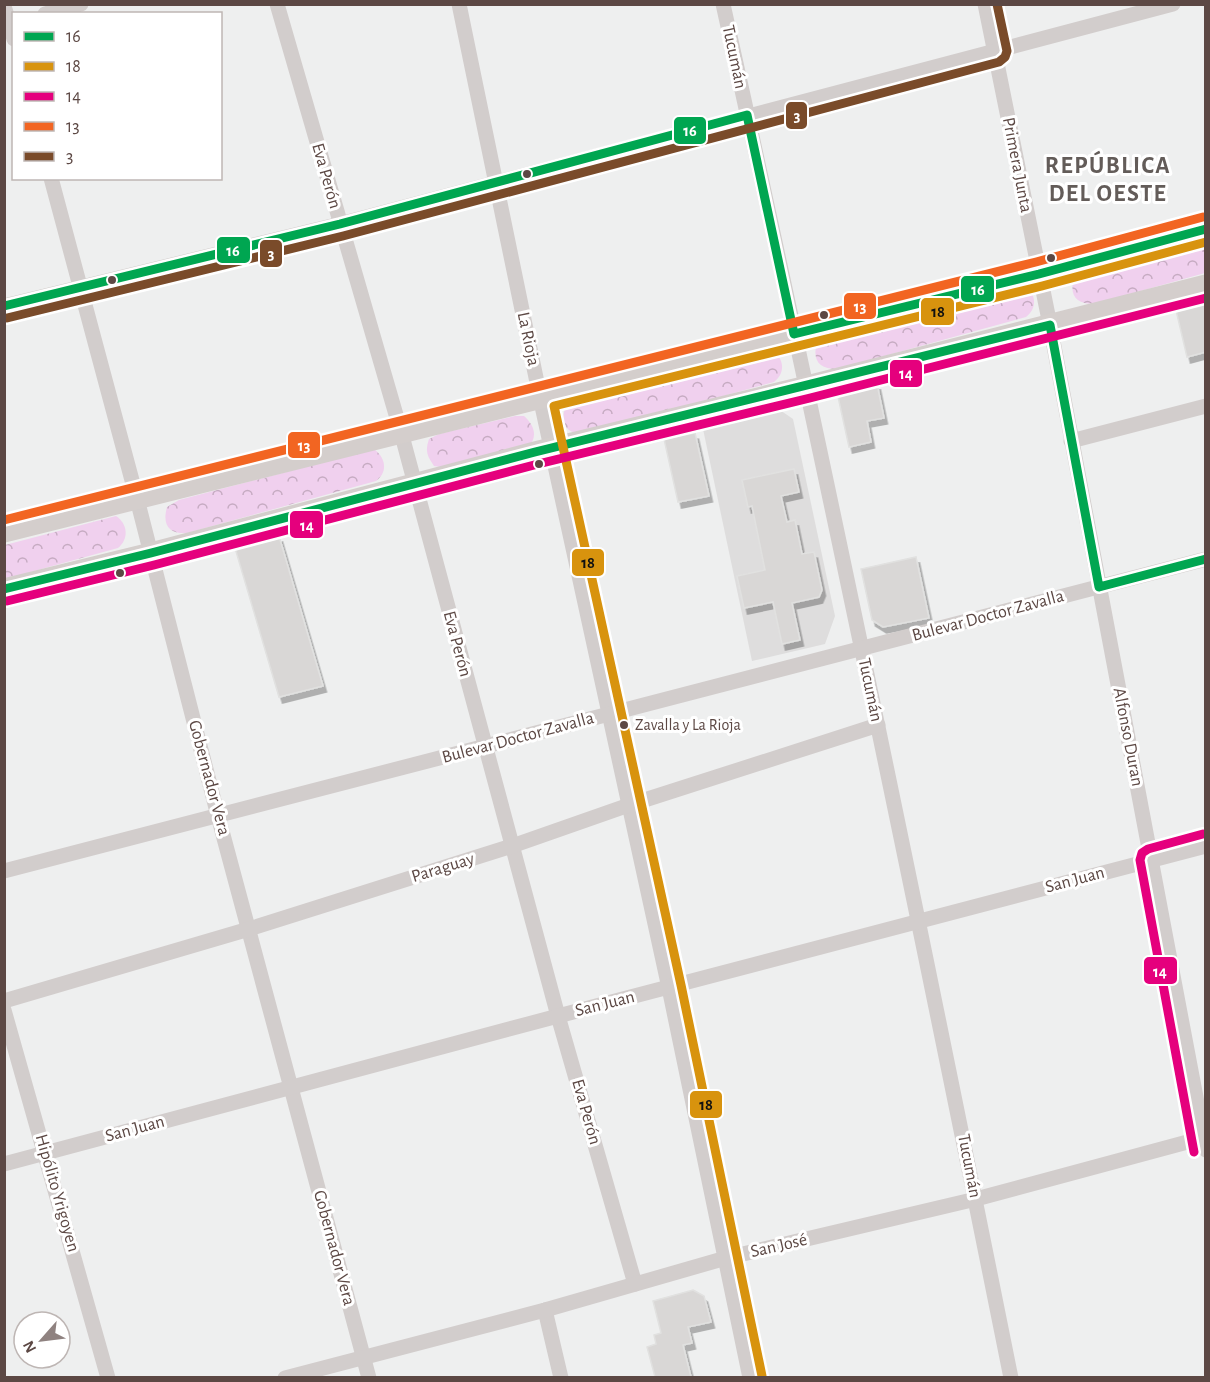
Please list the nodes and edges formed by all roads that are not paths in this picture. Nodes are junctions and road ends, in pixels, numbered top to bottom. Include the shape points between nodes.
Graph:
1 (81, 4) edge
2 (277, 4) edge
3 (459, 4) edge
4 (723, 4) edge
5 (985, 4) edge
6 (1173, 4) edge
7 (4, 6) edge
8 (52, 12) edge
9 (9, 23) edge
10 (994, 51) junction
11 (747, 115) junction
12 (52, 180) edge
13 (496, 182) junction
14 (340, 224) junction
15 (1206, 229) edge
16 (1039, 274) junction
17 (1206, 285) edge
18 (80, 287) junction
19 (4, 306) edge
20 (1050, 324) junction
21 (794, 334) junction
22 (807, 386) junction
23 (540, 397) junction
24 (1206, 406) edge
25 (401, 432) junction
26 (1071, 441) junction
27 (552, 448) junction
28 (414, 484) junction
29 (137, 499) junction
30 (4, 532) edge
31 (151, 553) junction
32 (1206, 559) edge
33 (1099, 587) junction
34 (4, 589) edge
35 (862, 650) junction
36 (610, 714) junction
37 (878, 725) junction
38 (484, 747) junction
39 (629, 805) junction
40 (218, 816) junction
41 (512, 846) junction
42 (1206, 846) edge
43 (1152, 860) junction
44 (4, 871) edge
45 (919, 921) junction
46 (249, 929) junction
47 (669, 988) junction
48 (4, 1002) edge
49 (4, 1010) edge
50 (558, 1016) junction
51 (292, 1087) junction
52 (1205, 1142) edge
53 (46, 1152) junction
54 (4, 1164) edge
55 (976, 1199) junction
56 (726, 1258) junction
57 (635, 1284) junction
58 (545, 1310) junction
59 (363, 1357) junction
60 (108, 1377) edge
61 (285, 1377) edge
62 (369, 1377) edge
63 (561, 1377) edge
64 (750, 1377) edge
65 (1011, 1377) edge

1 - 8 street
2 - 14 street, Eva Perón
3 - 13 street, La Rioja
4 - 11 street, Tucumán
5 - 10 street, Primera Junta
6 - 10 street
7 - 9 street
10 - 11 street
10 - 16 street, Primera Junta
11 - 13 street
11 - 21 street, Tucumán
12 - 18 street, Gobernador Vera
13 - 14 street
13 - 23 street, La Rioja
14 - 18 street
14 - 25 street, Eva Perón
15 - 16 main road
16 - 20 street, Primera Junta
16 - 21 main road
17 - 20 main road
18 - 19 street
18 - 29 street, Gobernador Vera
20 - 22 main road
20 - 26 street, Alfonso Duran
21 - 22 street, Tucumán
21 - 23 main road
22 - 27 main road
22 - 35 street, Tucumán
23 - 25 main road
23 - 27 street, La Rioja
24 - 26 street
25 - 28 street, Eva Perón
25 - 29 main road
26 - 33 street, Alfonso Duran
27 - 28 main road
27 - 36 street, La Rioja
28 - 31 main road
28 - 38 street, Eva Perón
29 - 30 main road
29 - 31 street, Gobernador Vera
31 - 34 main road
31 - 40 street, Gobernador Vera
32 - 33 street, Bulevar Doctor Zavalla
33 - 35 street, Bulevar Doctor Zavalla
33 - 43 street, Alfonso Duran
35 - 36 street, Bulevar Doctor Zavalla
35 - 37 street, Tucumán
36 - 38 street, Bulevar Doctor Zavalla
36 - 39 street, La Rioja
37 - 39 street, Paraguay
37 - 45 street, Tucumán
38 - 40 street, Bulevar Doctor Zavalla
38 - 41 street, Eva Perón
39 - 41 street, Paraguay
39 - 47 street, La Rioja
40 - 44 street, Bulevar Doctor Zavalla
40 - 46 street, Gobernador Vera
41 - 46 street, Paraguay
41 - 50 street, Eva Perón
42 - 43 street, San Juan
43 - 45 street, San Juan
43 - 52 street, Alfonso Duran
45 - 47 street, San Juan
45 - 55 street, Tucumán
46 - 48 street, Paraguay
46 - 51 street, Gobernador Vera
47 - 50 street, San Juan
47 - 56 street, La Rioja
49 - 53 street, Hipólito Yrigoyen
50 - 51 street, San Juan
50 - 57 street, Eva Perón
51 - 53 street, San Juan
51 - 59 street, Gobernador Vera
52 - 55 street, San José
53 - 54 street, San Juan
53 - 60 street, Hipólito Yrigoyen
55 - 56 street, San José
55 - 65 street, Tucumán
56 - 57 street, San José
56 - 64 street, La Rioja
57 - 58 street, San José
58 - 59 street, San José
58 - 63 street
59 - 61 street, San José
59 - 62 street, Gobernador Vera

